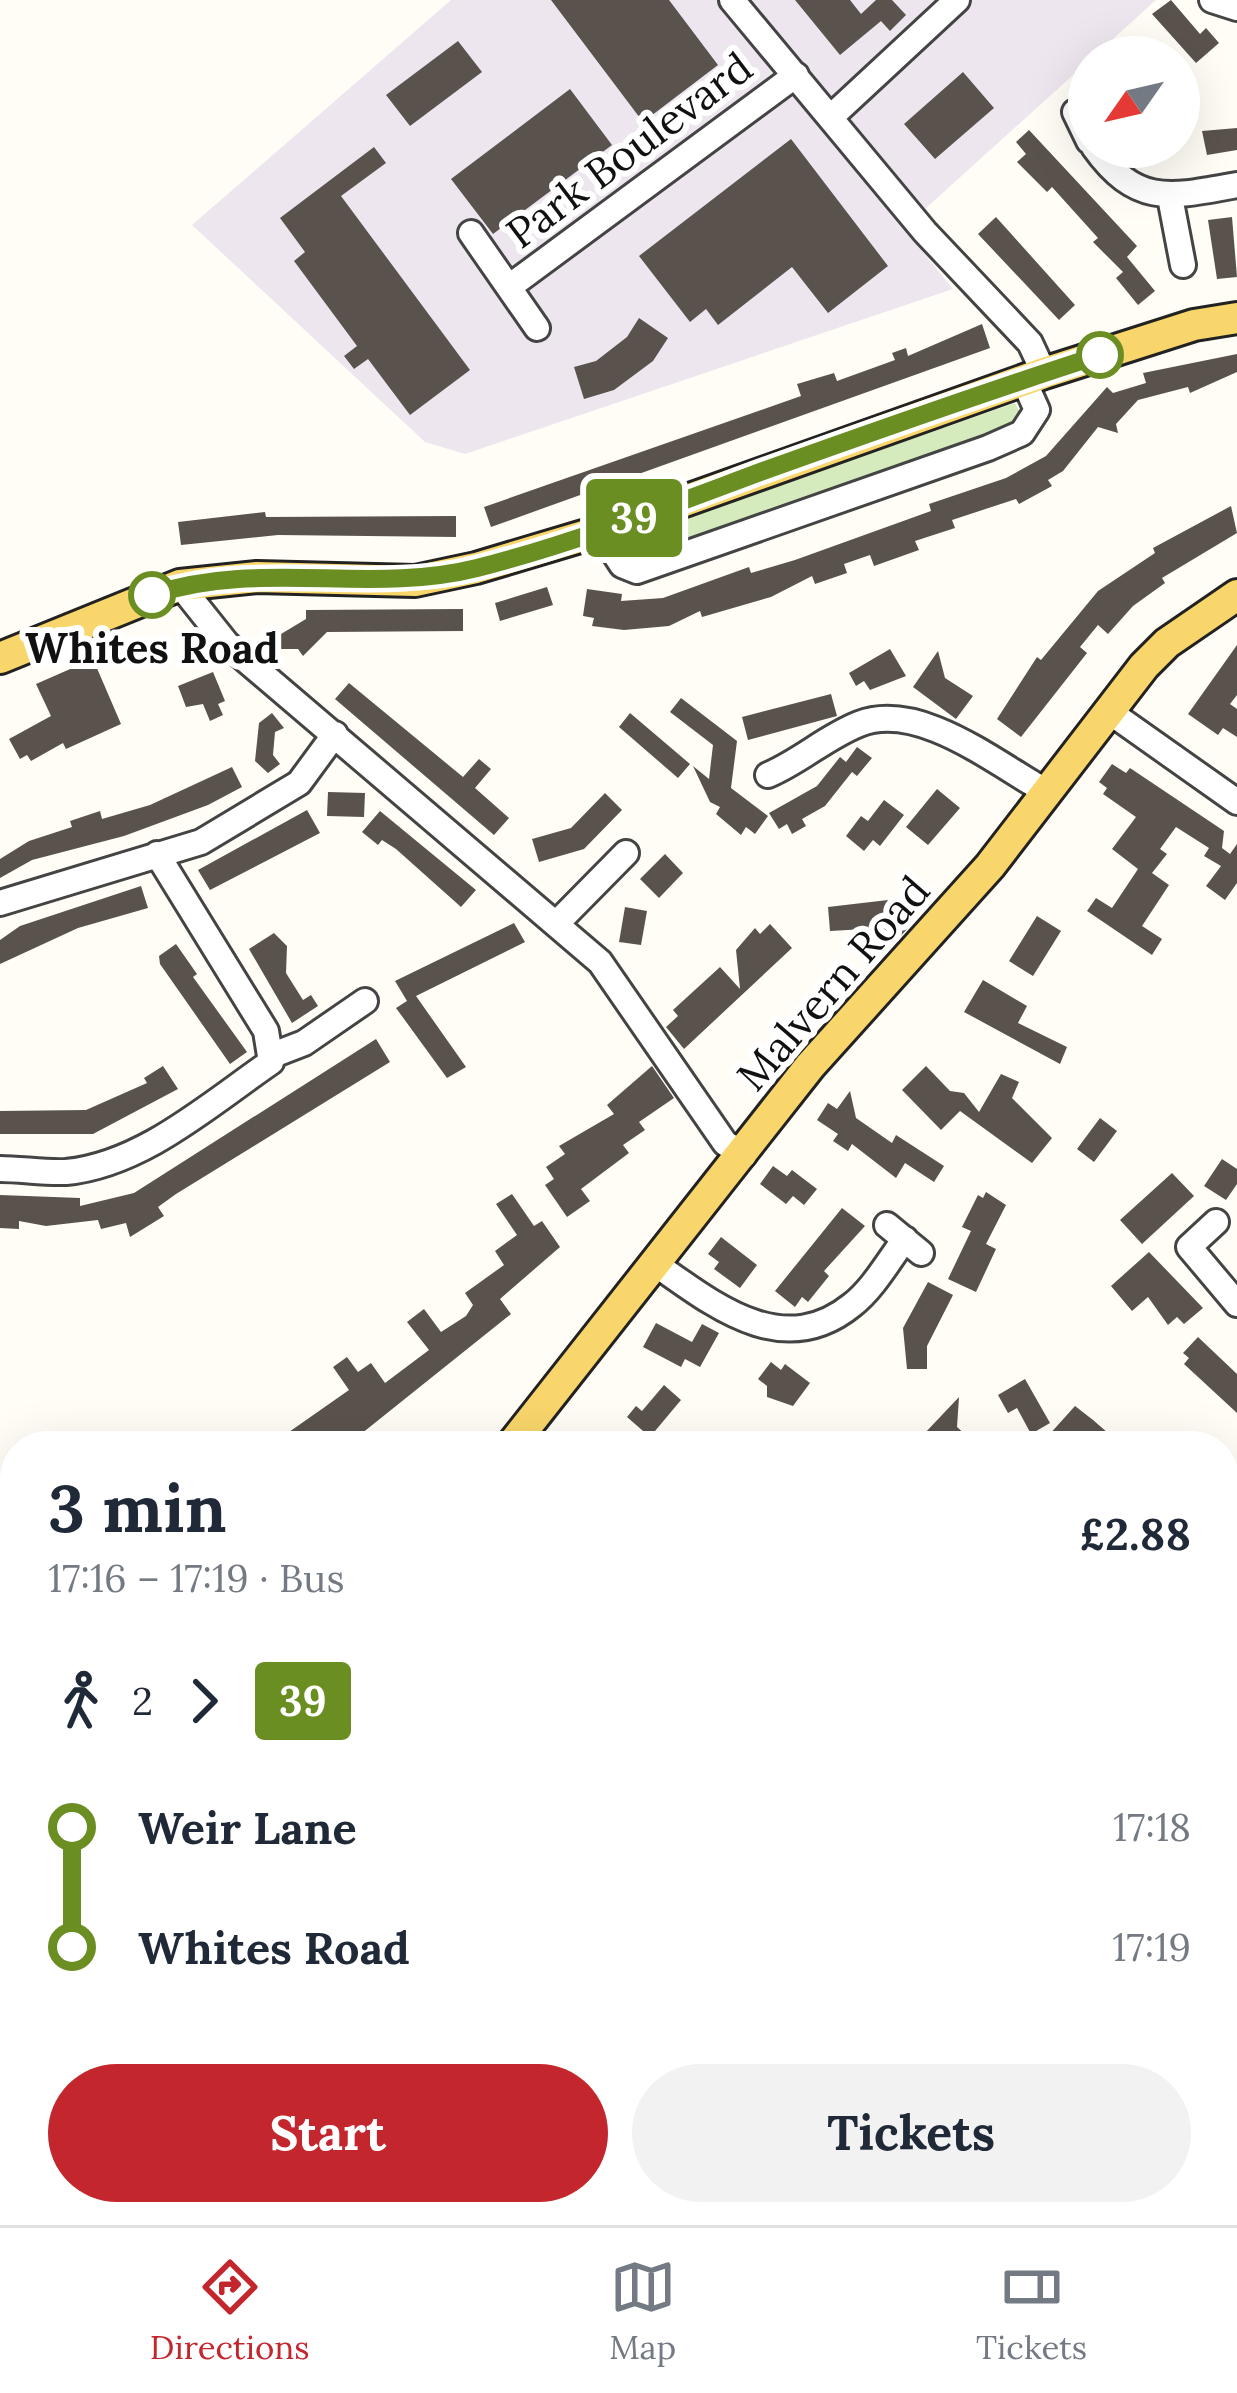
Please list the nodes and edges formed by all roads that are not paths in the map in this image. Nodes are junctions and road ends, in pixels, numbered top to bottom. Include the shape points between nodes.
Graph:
1 (732, 0) edge
2 (957, 0) edge
3 (1213, 0) edge
4 (1237, 8) edge
5 (796, 75) junction
6 (832, 116) junction
7 (1109, 168) edge
8 (1237, 185) edge
9 (1170, 197) junction
10 (471, 233) dead end
11 (1183, 265) dead end
12 (509, 287) junction
13 (1237, 318) edge
14 (537, 328) dead end
15 (1034, 377) junction
16 (600, 531) junction
17 (180, 586) junction
18 (1237, 595) edge
19 (0, 658) edge
20 (1107, 710) junction
21 (335, 734) junction
22 (768, 775) dead end
23 (1049, 793) junction
24 (1237, 802) edge
25 (157, 854) junction
26 (626, 854) dead end
27 (0, 903) edge
28 (558, 922) junction
29 (365, 1000) dead end
30 (270, 1043) junction
31 (744, 1155) junction
32 (0, 1169) edge
33 (1216, 1222) dead end
34 (904, 1239) dead end
35 (657, 1265) junction
36 (1237, 1304) edge
37 (524, 1431) edge

1 - 5 street
2 - 6 street
3 - 4 street
5 - 6 street
5 - 12 street, Park Boulevard
6 - 15 street via 925,232 1030,343
7 - 9 street via 1137,189
8 - 9 street
9 - 11 street
10 - 12 street, Park Boulevard
12 - 14 street, Park Boulevard
13 - 15 main road
15 - 16 main road
15 - 16 street via 1037,410 1022,433 944,464 637,571 622,565
16 - 17 main road via 415,581 257,577
17 - 19 main road
17 - 21 street via 227,644
18 - 20 main road, Malvern Road via 1167,643
20 - 23 main road, Malvern Road
20 - 24 street
21 - 25 street via 299,783 271,804 201,842
21 - 28 street
22 - 23 street via 882,717 942,734
23 - 31 main road, Malvern Road via 836,1035
25 - 27 street
25 - 30 street
26 - 28 street
28 - 31 street via 600,962 725,1143
29 - 30 street via 304,1043
30 - 32 street via 271,1062 151,1143 66,1172
31 - 35 main road, Malvern Road
33 - 36 street via 1189,1247
34 - 35 street via 851,1306 780,1329 732,1317
35 - 37 main road, Malvern Road

